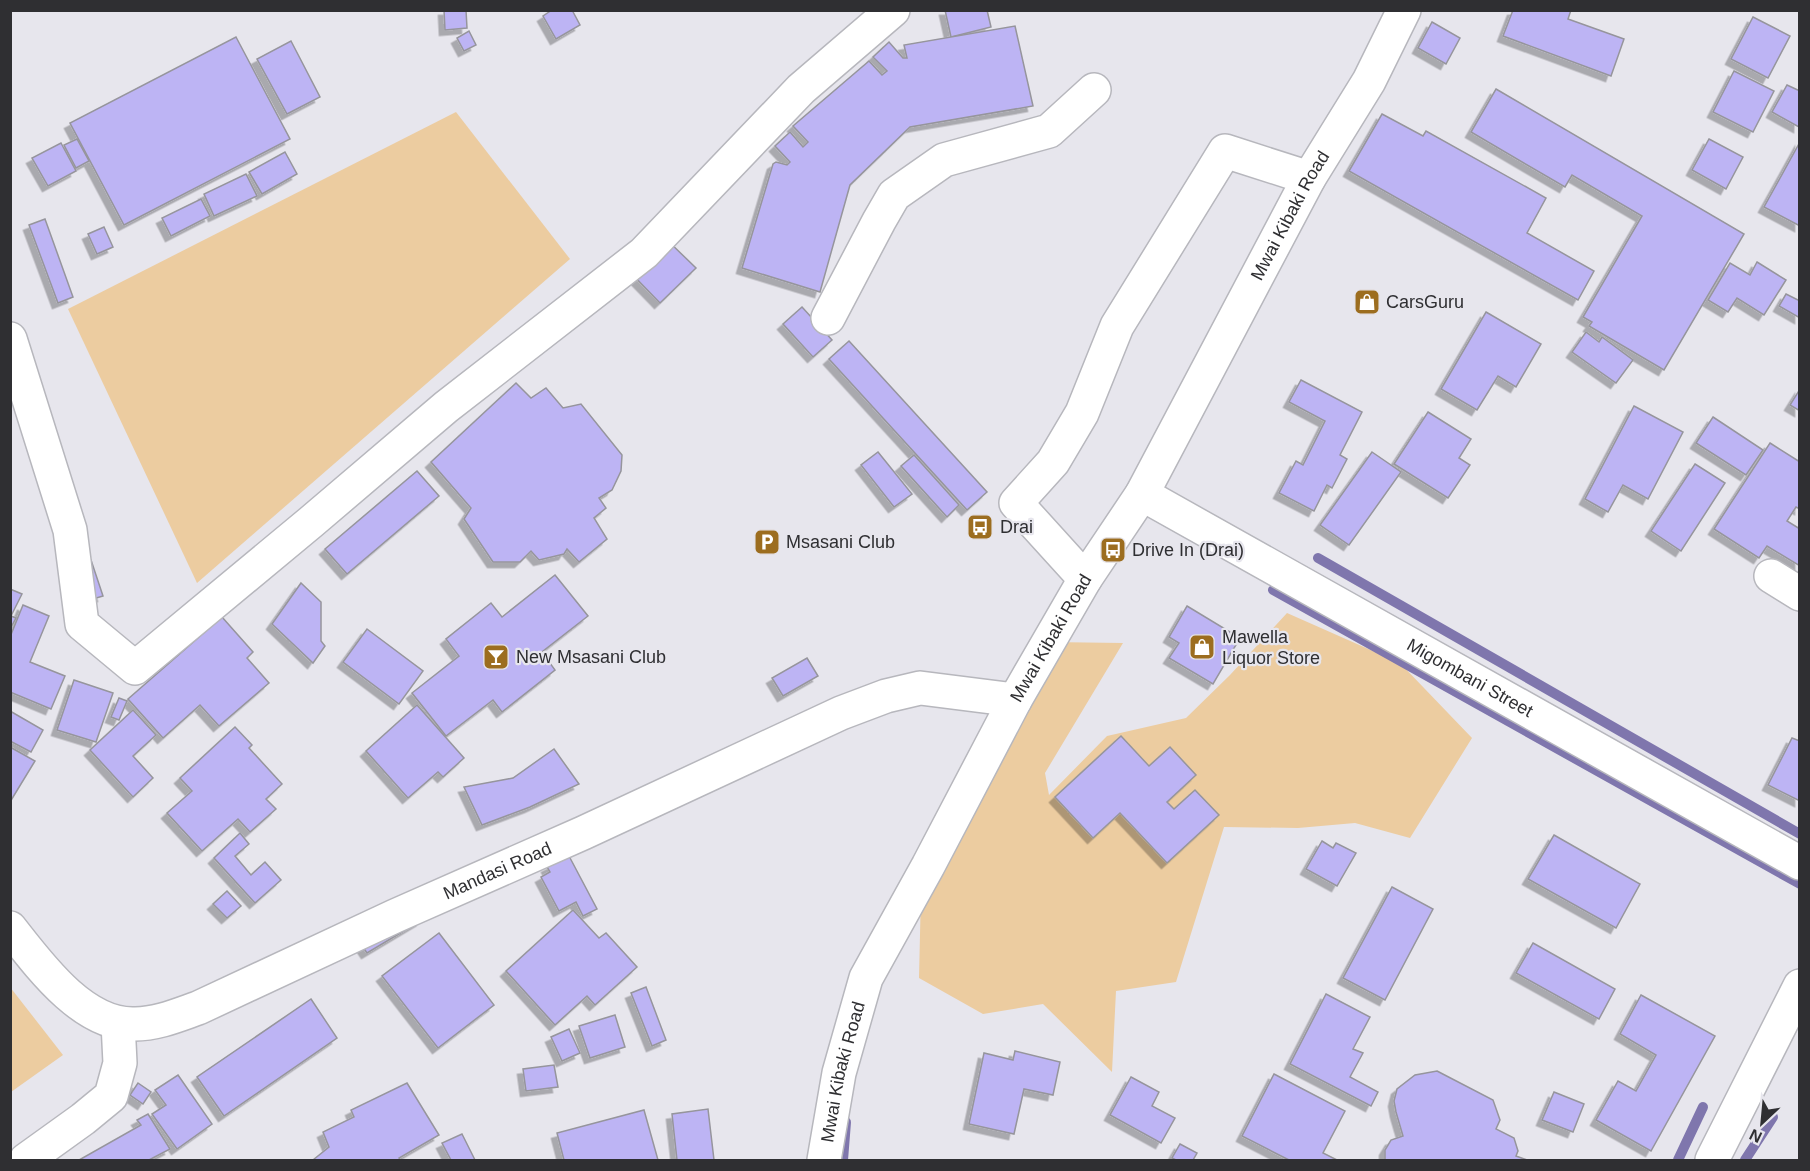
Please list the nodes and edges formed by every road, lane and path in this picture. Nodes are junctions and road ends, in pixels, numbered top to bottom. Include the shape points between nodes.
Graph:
1 (893, 10) edge
2 (1404, 10) edge
3 (1094, 90) dead end
4 (1309, 178) junction
5 (828, 318) dead end
6 (10, 339) edge
7 (1142, 494) junction
8 (1772, 576) dead end
9 (1085, 579) junction
10 (1800, 594) edge
11 (1015, 700) junction
12 (1800, 864) edge
13 (10, 928) edge
14 (1800, 986) edge
15 (118, 1023) junction
16 (26, 1161) edge
17 (824, 1161) edge
18 (1712, 1161) edge

1 - 6 main road via 801,89 644,253 446,407 135,668 82,624 70,530
2 - 4 main road, Mwai Kibaki Road via 1369,81
3 - 5 main road via 1049,131 944,160 894,195
4 - 7 main road, Mwai Kibaki Road
4 - 9 main road via 1225,151 1117,326 1082,413 1059,452 1016,502
7 - 9 main road, Mwai Kibaki Road
7 - 12 main road, Migombani Street
8 - 10 main road
9 - 11 main road, Mwai Kibaki Road
11 - 15 main road, Mandasi Road via 920,688 886,696 841,713 198,1008 157,1021
11 - 17 main road, Mwai Kibaki Road via 866,978 839,1073
13 - 15 main road, Mandasi Road via 69,995 96,1015
14 - 18 main road
15 - 16 main road via 120,1064 111,1095

